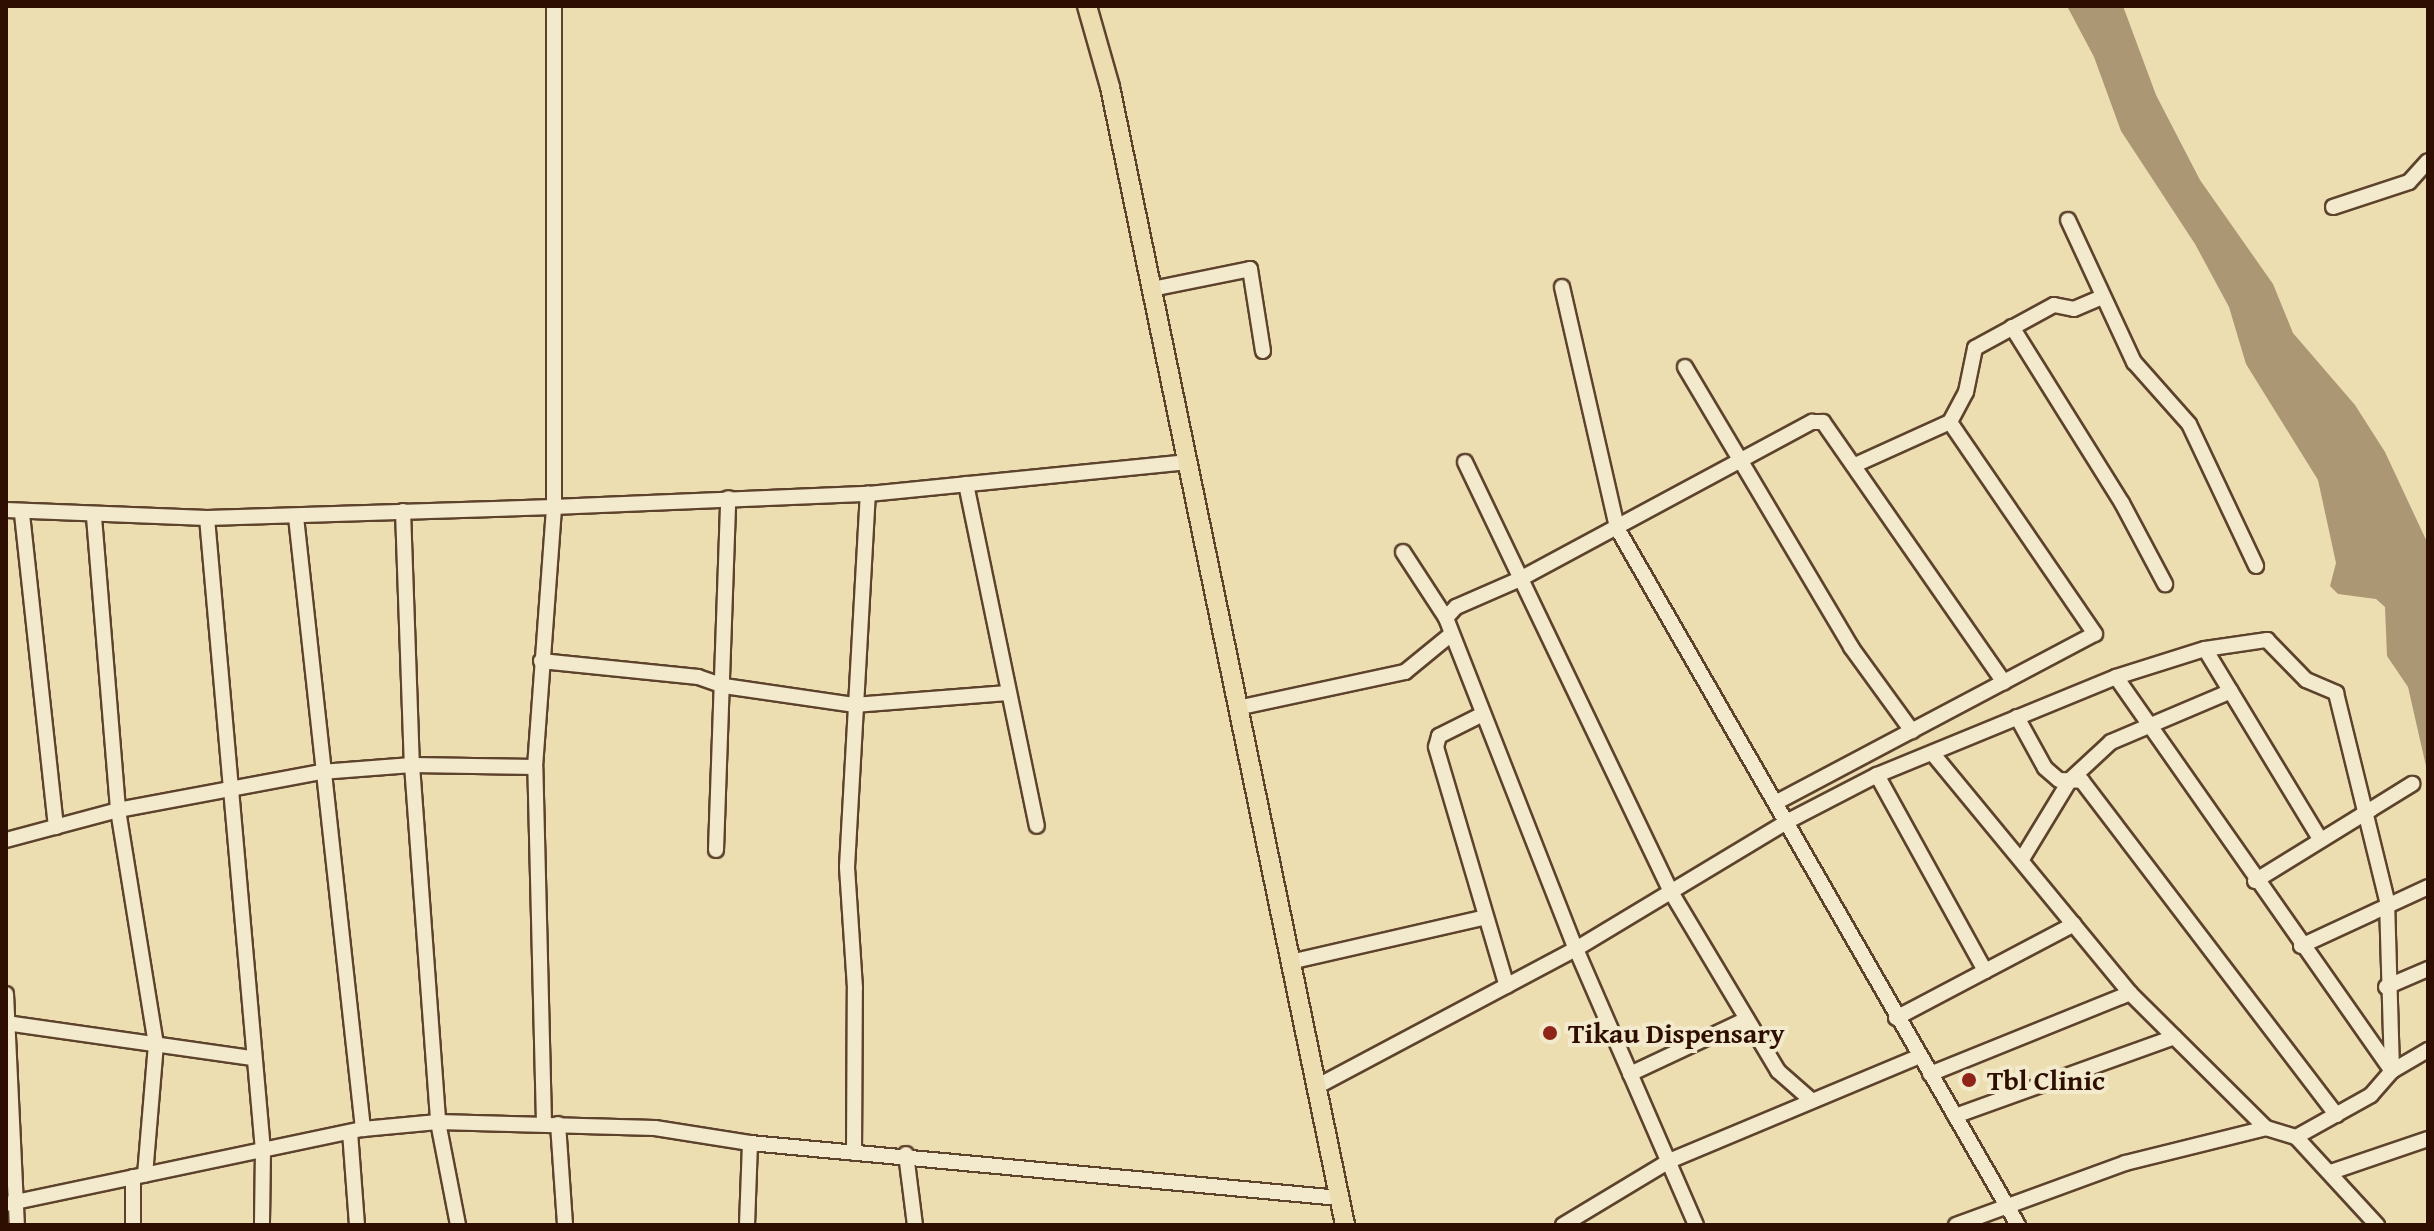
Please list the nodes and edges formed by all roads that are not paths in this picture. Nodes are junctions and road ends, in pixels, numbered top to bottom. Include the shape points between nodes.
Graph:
1 (554, 6) edge
2 (1087, 6) edge
3 (2428, 161) edge
4 (2333, 207) dead end
5 (2068, 220) dead end
6 (1562, 287) dead end
7 (1152, 289) junction
8 (2100, 298) junction
9 (2012, 327) junction
10 (1263, 351) dead end
11 (1685, 367) dead end
12 (1950, 422) junction
13 (1186, 462) junction
14 (1465, 462) dead end
15 (1738, 463) junction
16 (1855, 465) junction
17 (966, 484) junction
18 (868, 494) junction
19 (728, 498) junction
20 (554, 507) junction
21 (6, 510) edge
22 (403, 511) junction
23 (22, 514) junction
24 (94, 517) junction
25 (296, 517) junction
26 (207, 518) junction
27 (1617, 528) junction
28 (1403, 552) dead end
29 (2256, 566) dead end
30 (1520, 579) junction
31 (2165, 584) dead end
32 (1446, 618) junction
33 (1449, 636) junction
34 (2205, 649) junction
35 (541, 661) junction
36 (2116, 677) junction
37 (2004, 682) junction
38 (724, 686) junction
39 (2231, 691) junction
40 (1008, 693) junction
41 (854, 705) junction
42 (1237, 708) junction
43 (1481, 715) junction
44 (2017, 717) junction
45 (2150, 727) junction
46 (1912, 731) junction
47 (1933, 754) junction
48 (412, 765) junction
49 (535, 767) junction
50 (321, 772) junction
51 (1877, 775) junction
52 (2070, 780) junction
53 (2412, 784) dead end
54 (228, 789) junction
55 (1779, 801) junction
56 (118, 810) junction
57 (2363, 811) junction
58 (1790, 820) junction
59 (1037, 826) dead end
60 (56, 827) junction
61 (2320, 839) junction
62 (6, 840) edge
63 (716, 850) dead end
64 (2022, 859) junction
65 (2255, 881) junction
66 (2428, 887) edge
67 (1671, 892) junction
68 (2387, 901) junction
69 (1486, 917) junction
70 (2074, 924) junction
71 (2301, 946) junction
72 (1576, 949) junction
73 (1290, 962) junction
74 (2428, 969) edge
75 (1985, 971) junction
76 (1507, 986) junction
77 (2386, 987) junction
78 (2130, 993) junction
79 (6, 994) edge
80 (1896, 1018) junction
81 (1747, 1019) junction
82 (8, 1024) edge
83 (2174, 1037) junction
84 (156, 1044) junction
85 (2428, 1050) edge
86 (1918, 1057) junction
87 (253, 1058) junction
88 (2392, 1071) junction
89 (1630, 1074) junction
90 (1930, 1074) junction
91 (1316, 1087) junction
92 (1811, 1100) junction
93 (2336, 1115) junction
94 (1955, 1116) junction
95 (438, 1122) junction
96 (551, 1123) junction
97 (2266, 1128) junction
98 (356, 1130) junction
99 (2296, 1137) junction
100 (2428, 1139) edge
101 (750, 1143) junction
102 (263, 1150) junction
103 (854, 1153) junction
104 (906, 1154) junction
105 (1669, 1161) junction
106 (2331, 1172) junction
107 (139, 1176) junction
108 (1340, 1198) junction
109 (10, 1203) edge
110 (2009, 1206) junction
111 (1586, 1219) edge
112 (17, 1225) edge
113 (133, 1225) edge
114 (262, 1225) edge
115 (357, 1225) edge
116 (458, 1225) edge
117 (565, 1225) edge
118 (747, 1225) edge
119 (915, 1225) edge
120 (1345, 1225) edge
121 (1563, 1225) edge
122 (1696, 1225) edge
123 (1956, 1225) edge
124 (2018, 1225) edge
125 (2377, 1225) edge

1 - 20 street
2 - 7 main road via 1110,87
3 - 4 street via 2409,182
5 - 8 street
6 - 27 street
7 - 10 street via 1250,269
7 - 13 main road
8 - 9 street via 2074,309 2054,305
8 - 29 street via 2134,362 2189,424
9 - 12 street via 1975,348 1966,392
9 - 31 street via 2122,503
11 - 15 street
12 - 16 street
12 - 37 street via 2095,634
13 - 17 street
13 - 42 main road
14 - 30 street
15 - 16 street via 1812,422 1823,422
15 - 27 street
15 - 46 street via 1851,647
16 - 37 street
17 - 18 street
17 - 40 street
18 - 19 street
18 - 41 street
19 - 20 street
19 - 38 street
20 - 22 street
20 - 35 street
21 - 23 street
22 - 25 street
22 - 48 street
23 - 24 street
23 - 60 street
24 - 26 street
24 - 56 street
25 - 26 street
25 - 50 street
26 - 54 street
27 - 30 street
27 - 55 street
28 - 32 street
30 - 32 street via 1456,607
30 - 67 street
32 - 33 street
33 - 42 street via 1405,672
33 - 43 street
34 - 36 street
34 - 39 street
34 - 57 street via 2267,640 2306,680 2336,693
35 - 38 street via 698,677
35 - 49 street
36 - 44 street
36 - 45 street
37 - 46 street
38 - 41 street
38 - 63 street
39 - 45 street
39 - 61 street
40 - 41 street
40 - 59 street
41 - 103 street via 847,867 855,988
42 - 73 main road
43 - 69 street via 1439,736 1436,747
43 - 72 street
44 - 47 street
44 - 52 street via 2045,768 2059,780
45 - 52 street via 2111,742
45 - 65 street
46 - 55 street
47 - 51 street
47 - 64 street
48 - 49 street
48 - 50 street
48 - 95 street
49 - 96 street
50 - 54 street
50 - 98 street
51 - 58 street
51 - 75 street
52 - 64 street
52 - 93 street via 2082,781
53 - 57 street
54 - 56 street
54 - 87 street
55 - 58 street
56 - 60 street
56 - 84 street
57 - 61 street
57 - 68 street
58 - 67 street
58 - 80 street
60 - 62 street
61 - 65 street
64 - 70 street
65 - 71 street
66 - 68 street
67 - 72 street
67 - 81 street
68 - 71 street
68 - 77 street
69 - 73 street
69 - 76 street
70 - 75 street
70 - 78 street
71 - 88 street
72 - 76 street
72 - 89 street
73 - 91 main road
74 - 77 street
75 - 80 street
76 - 91 street
77 - 88 street
78 - 83 street
78 - 90 street
79 - 82 street
80 - 86 street
81 - 89 street
81 - 92 street via 1778,1071
82 - 84 street
82 - 109 street
83 - 94 street
83 - 97 street
84 - 87 street
84 - 107 street
85 - 88 street
86 - 90 street
86 - 92 street
87 - 102 street
88 - 93 street via 2384,1086
89 - 105 street
90 - 94 street
91 - 108 main road
92 - 105 street
93 - 99 street
94 - 110 street
95 - 96 street
95 - 98 street
95 - 116 street
96 - 101 street via 655,1128
96 - 117 street
97 - 99 street
97 - 110 street via 2125,1163
98 - 102 street
98 - 115 street
99 - 106 street
100 - 106 street
101 - 103 street
101 - 118 street
102 - 107 street
102 - 114 street
103 - 104 street
104 - 108 street
104 - 119 street
105 - 111 street
105 - 122 street
106 - 125 street
107 - 109 street
107 - 113 street
108 - 120 main road
109 - 112 street
110 - 123 street
110 - 124 street
111 - 121 street

